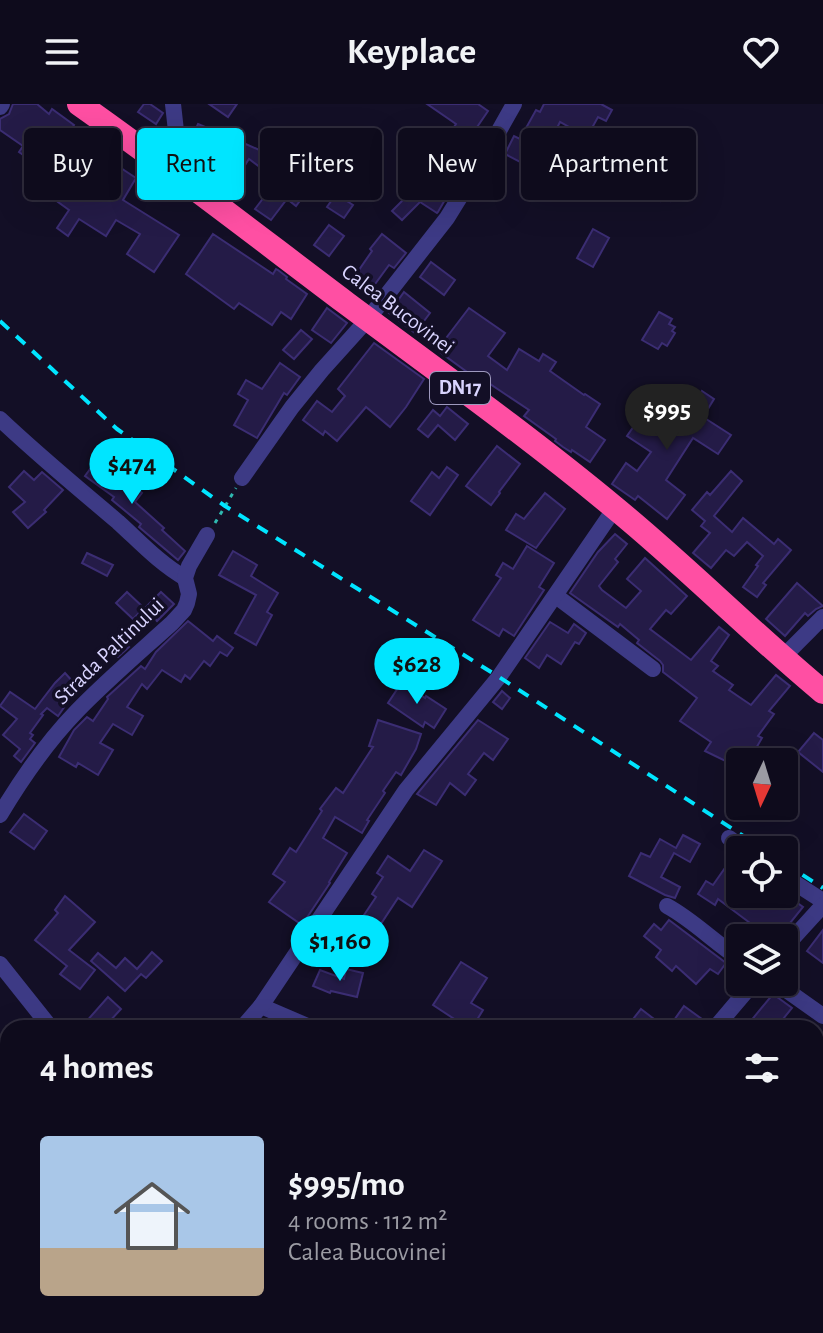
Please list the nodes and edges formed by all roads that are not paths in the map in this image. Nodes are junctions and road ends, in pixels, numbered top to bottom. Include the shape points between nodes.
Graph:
1 (79, 104) edge
2 (173, 104) edge
3 (514, 104) edge
4 (176, 128) edge
5 (137, 145) edge
6 (212, 200) edge
7 (368, 319) junction
8 (0, 419) edge
9 (242, 478) road end
10 (615, 508) junction
11 (207, 535) road end
12 (185, 578) junction
13 (556, 596) junction
14 (823, 617) edge
15 (782, 658) junction
16 (653, 669) dead end
17 (823, 692) edge
18 (0, 815) edge
19 (798, 886) edge
20 (823, 903) edge
21 (667, 906) dead end
22 (798, 932) edge
23 (726, 949) edge
24 (0, 964) edge
25 (742, 996) edge
26 (795, 996) edge
27 (261, 1006) junction
28 (823, 1016) edge
29 (45, 1020) edge
30 (249, 1020) edge
31 (291, 1020) edge
32 (722, 1020) edge

1 - 5 highway, Calea Bucovinei / DN17
2 - 4 street
3 - 7 street via 447,218
6 - 7 highway, Calea Bucovinei / DN17
7 - 9 street via 322,370
7 - 10 highway, Calea Bucovinei / DN17
8 - 12 street via 153,556
10 - 13 street
10 - 15 highway, Calea Bucovinei / DN17
11 - 12 street, Strada Paltinului
12 - 18 street, Strada Paltinului via 189,594 184,610 58,732
13 - 16 street
13 - 27 street via 499,677 406,790
14 - 15 street
15 - 17 highway, Calea Bucovinei / DN17
19 - 20 street
20 - 22 street
21 - 23 street
24 - 29 street
25 - 32 street
26 - 28 street
27 - 30 street
27 - 31 street

